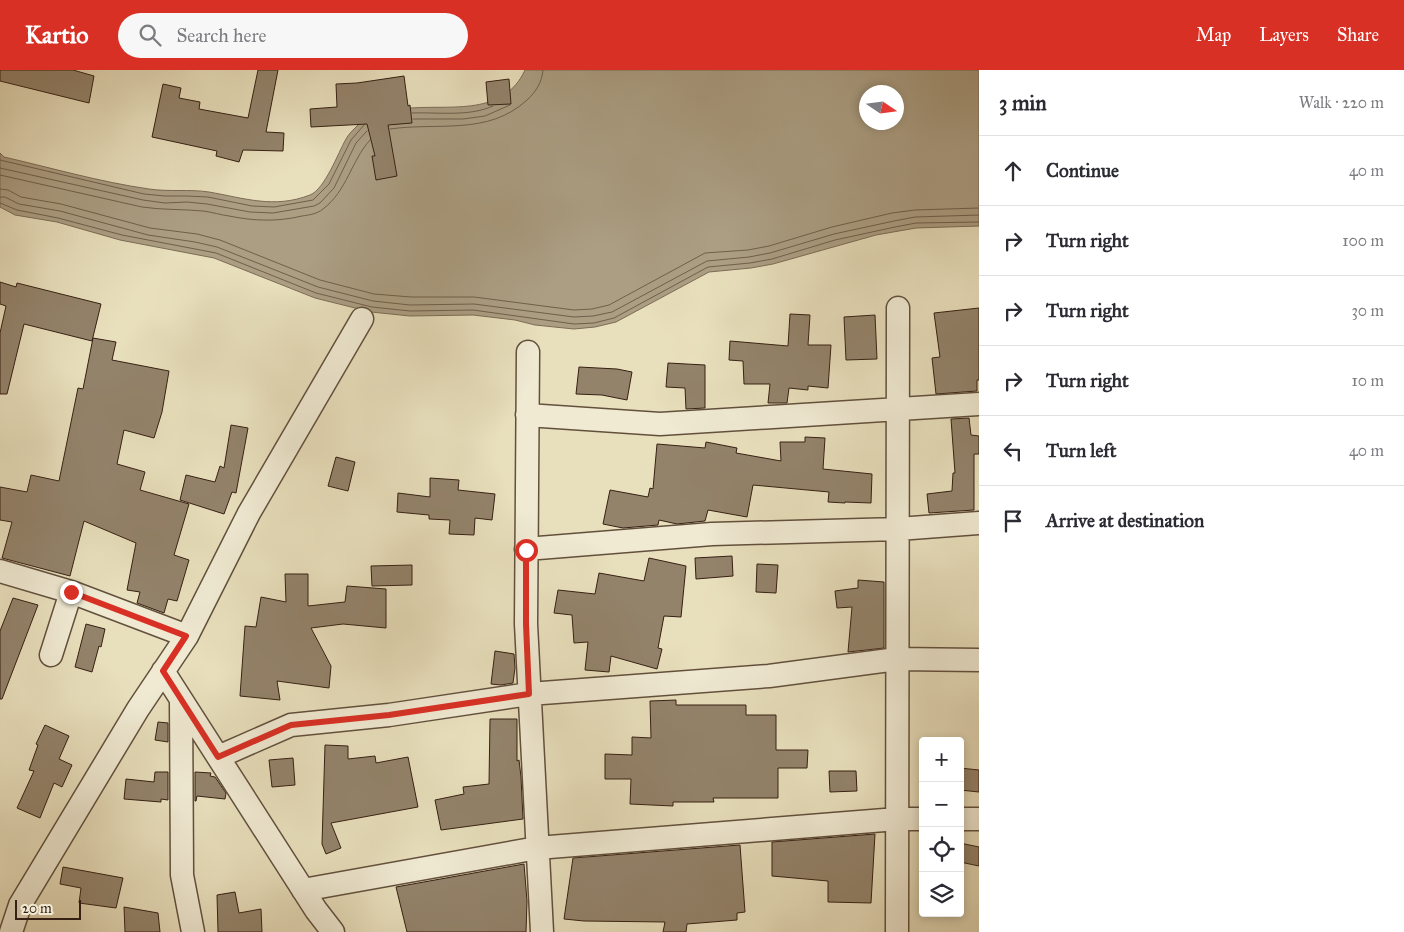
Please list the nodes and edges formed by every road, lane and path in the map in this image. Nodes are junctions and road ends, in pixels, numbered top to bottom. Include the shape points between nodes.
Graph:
1 (898, 308) dead end
2 (362, 319) dead end
3 (528, 352) dead end
4 (979, 404) edge
5 (898, 409) junction
6 (527, 416) junction
7 (979, 523) edge
8 (898, 529) junction
9 (526, 550) junction
10 (0, 571) edge
11 (71, 592) junction
12 (186, 636) junction
13 (50, 655) dead end
14 (897, 659) junction
15 (979, 660) edge
16 (163, 671) junction
17 (529, 694) junction
18 (181, 700) junction
19 (218, 757) junction
20 (897, 819) junction
21 (919, 819) edge
22 (964, 819) edge
23 (979, 820) edge
24 (538, 848) junction
25 (303, 890) junction
26 (10, 932) edge
27 (193, 932) edge
28 (333, 932) edge
29 (542, 932) edge
30 (897, 932) edge

1 - 5 street
2 - 12 street via 249,513
3 - 6 street
4 - 5 street
5 - 6 street via 660,424
5 - 8 street
6 - 9 street
7 - 8 street
8 - 9 street via 712,534
8 - 14 street
9 - 17 street
10 - 11 street
11 - 12 street
11 - 13 street
12 - 16 street
14 - 15 street
14 - 17 street via 769,676
14 - 20 street
16 - 18 street
16 - 26 street via 20,905
17 - 19 street via 389,715 291,725
17 - 24 street
18 - 19 street
18 - 27 street via 182,875
19 - 25 street
20 - 21 street
20 - 24 street
20 - 30 street
22 - 23 street
24 - 25 street
24 - 29 street
25 - 28 street

